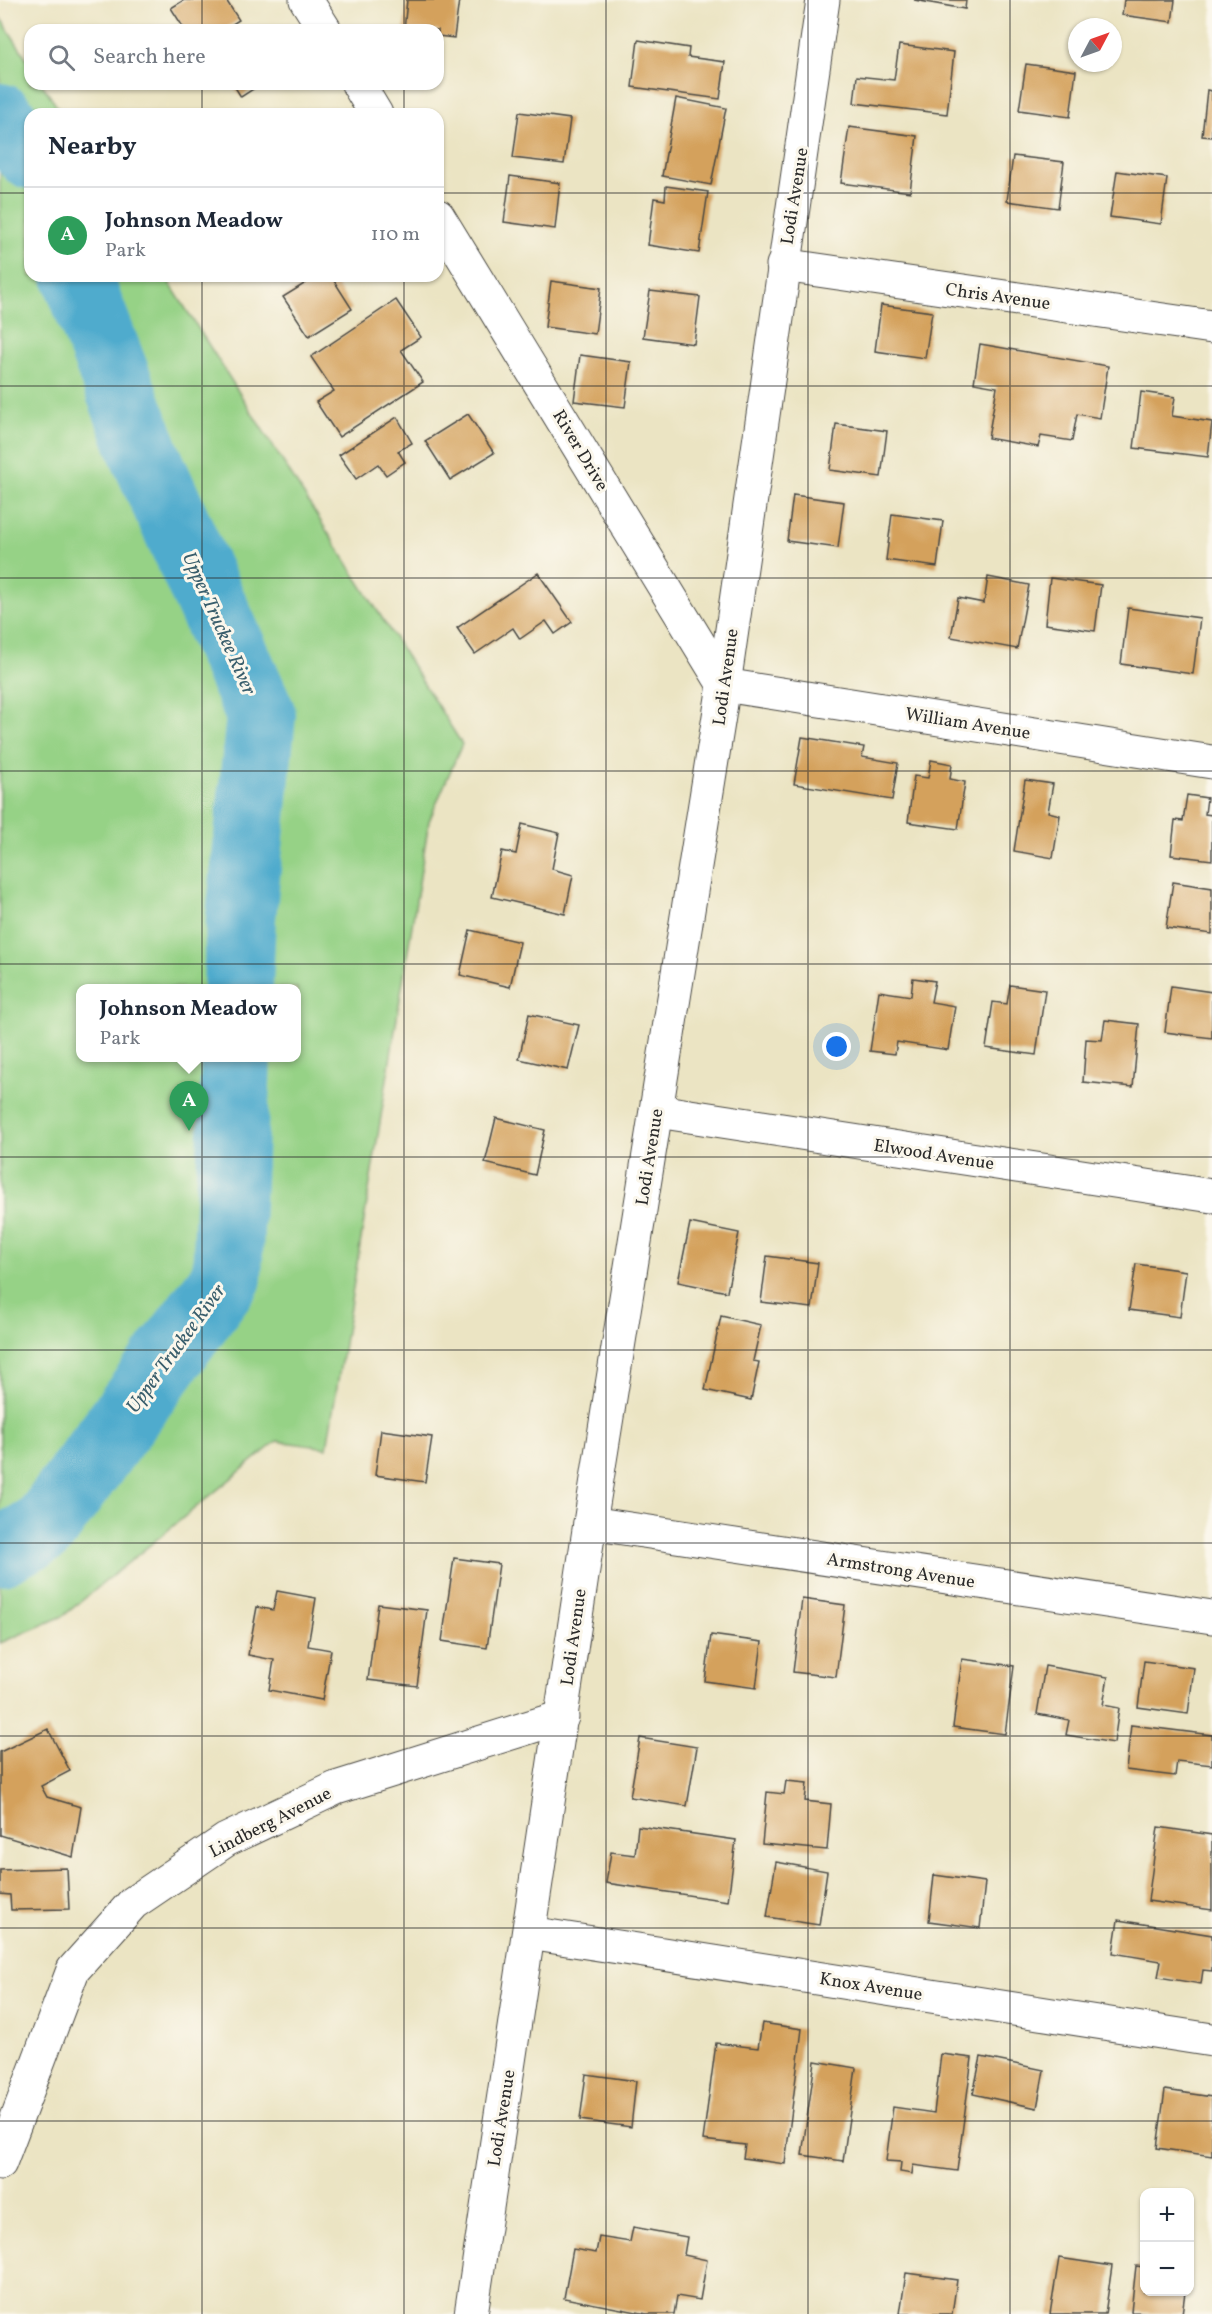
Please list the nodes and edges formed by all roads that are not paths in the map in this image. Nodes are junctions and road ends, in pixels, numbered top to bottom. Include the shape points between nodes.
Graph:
1 (306, 0) edge
2 (823, 0) edge
3 (320, 24) edge
4 (361, 90) edge
5 (372, 108) edge
6 (444, 226) edge
7 (783, 265) junction
8 (1212, 327) edge
9 (724, 685) junction
10 (1212, 762) edge
11 (657, 1111) junction
12 (1212, 1196) edge
13 (590, 1523) junction
14 (1212, 1617) edge
15 (562, 1717) junction
16 (530, 1933) junction
17 (1212, 2040) edge
18 (0, 2163) edge
19 (471, 2314) edge

1 - 3 street
2 - 7 street, Lodi Avenue
4 - 5 street
6 - 9 street, River Drive
7 - 8 street, Chris Avenue
7 - 9 street, Lodi Avenue
9 - 10 street, William Avenue
9 - 11 street, Lodi Avenue
11 - 12 street, Elwood Avenue
11 - 13 street, Lodi Avenue
13 - 14 street, Armstrong Avenue
13 - 15 street, Lodi Avenue
15 - 16 street, Lodi Avenue
15 - 18 street, Lindberg Avenue via 336,1788 226,1840 133,1903 73,1970
16 - 17 street, Knox Avenue
16 - 19 street, Lodi Avenue

